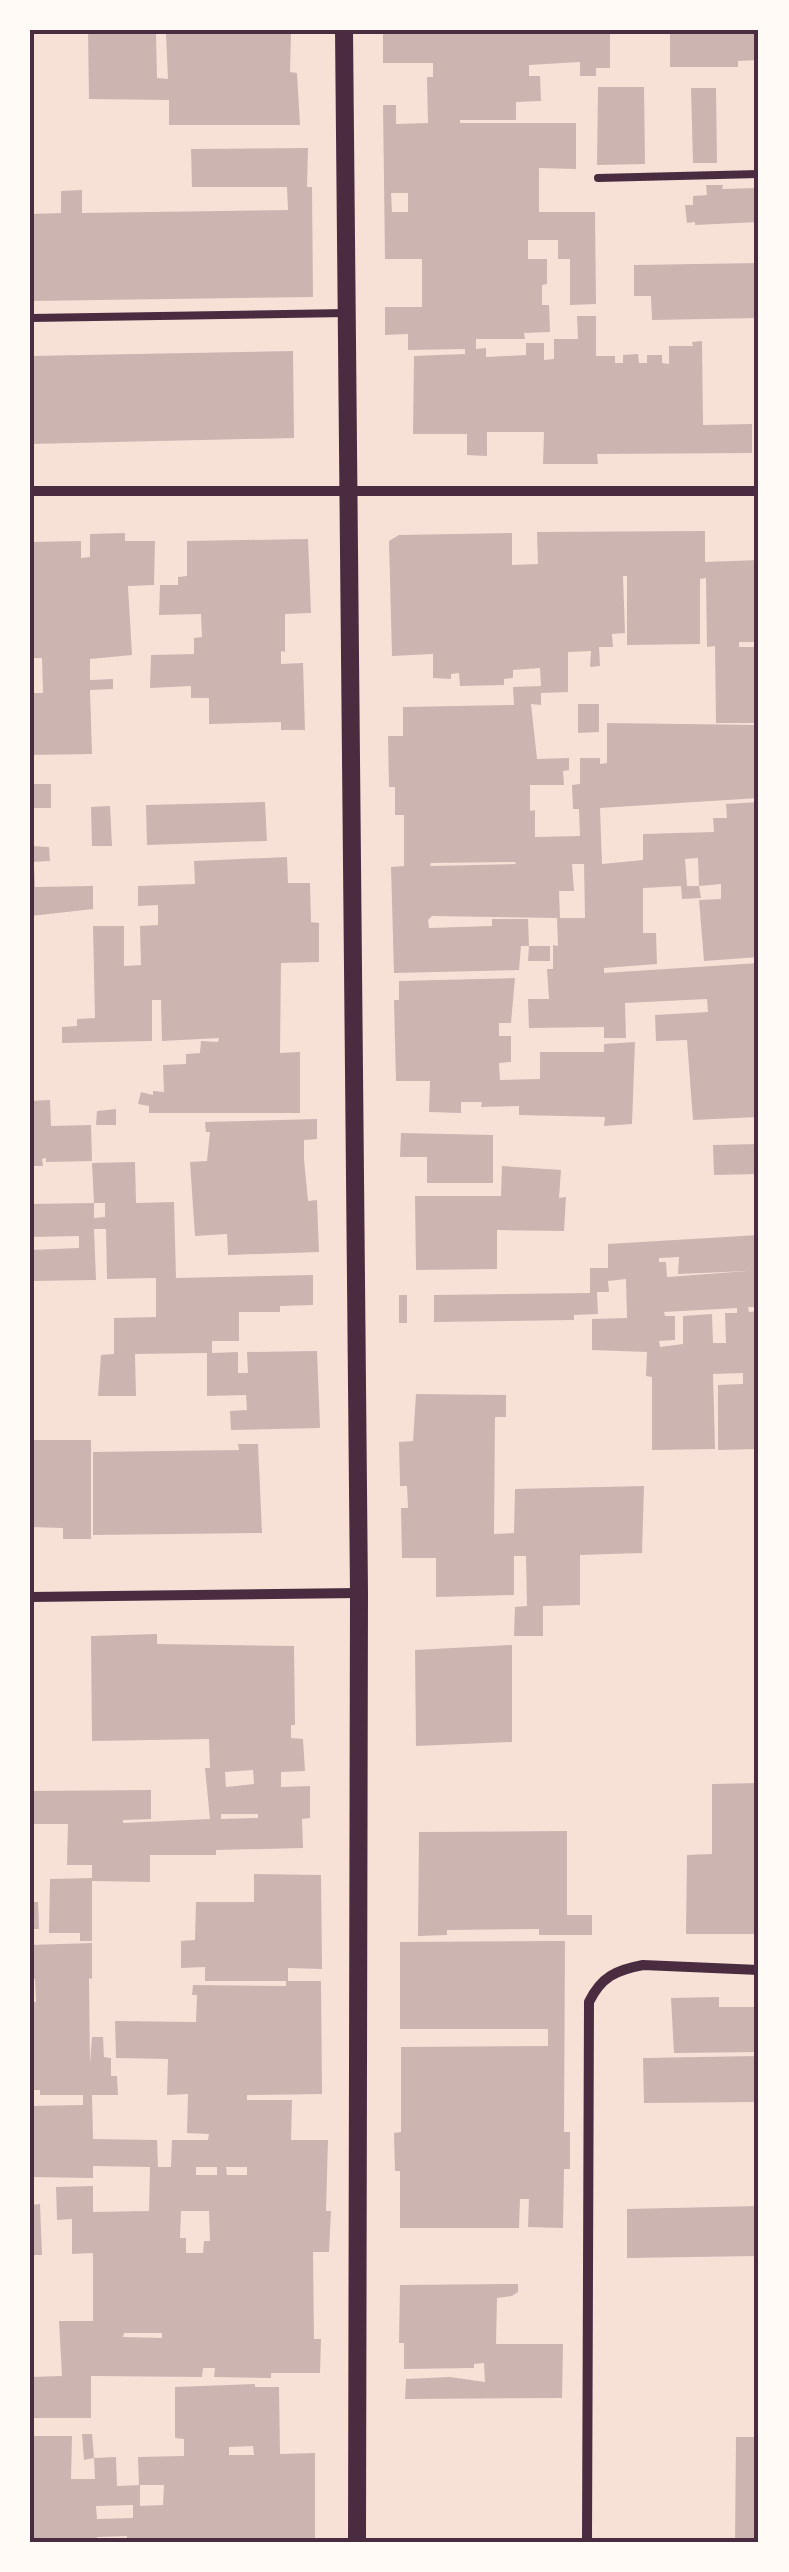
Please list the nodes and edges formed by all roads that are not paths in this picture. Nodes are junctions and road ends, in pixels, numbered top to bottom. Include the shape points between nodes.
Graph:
1 (344, 30) edge
2 (759, 174) edge
3 (598, 178) dead end
4 (347, 313) junction
5 (30, 318) edge
6 (350, 490) junction
7 (30, 491) edge
8 (759, 491) edge
9 (359, 1594) junction
10 (30, 1597) edge
11 (759, 1970) edge
12 (357, 2542) edge
13 (588, 2542) edge

1 - 4 street
2 - 3 lane
4 - 5 lane
4 - 6 street
6 - 7 street
6 - 8 street
6 - 9 street
9 - 10 street
9 - 12 street
11 - 13 street via 624,1968 596,1987 589,2002

